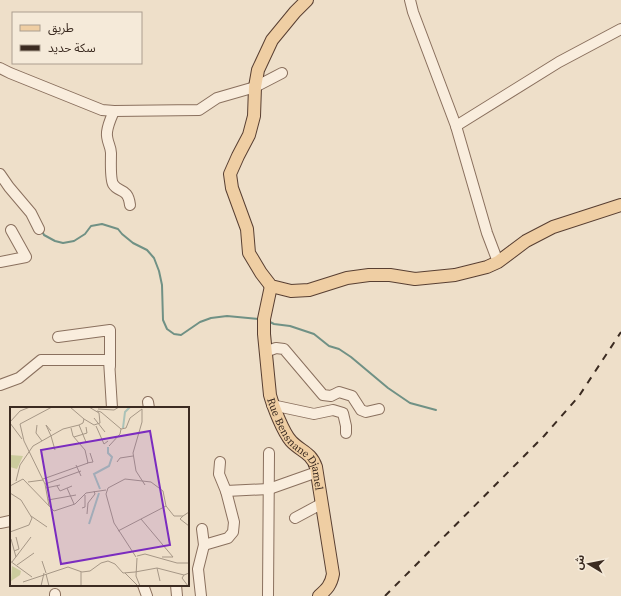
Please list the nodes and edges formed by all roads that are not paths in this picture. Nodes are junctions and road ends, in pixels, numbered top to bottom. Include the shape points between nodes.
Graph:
1 (307, 0) edge
2 (410, 0) edge
3 (621, 29) edge
4 (0, 68) edge
5 (282, 73) dead end
6 (255, 87) junction
7 (114, 111) junction
8 (456, 126) junction
9 (0, 174) edge
10 (130, 205) dead end
11 (618, 205) edge
12 (39, 229) dead end
13 (11, 230) dead end
14 (0, 262) edge
15 (498, 262) junction
16 (271, 286) junction
17 (58, 337) dead end
18 (265, 352) junction
19 (110, 367) junction
20 (0, 385) edge
21 (272, 405) junction
22 (112, 407) edge
23 (379, 409) dead end
24 (346, 433) dead end
25 (269, 453) dead end
26 (220, 462) dead end
27 (318, 472) junction
28 (269, 490) junction
29 (226, 491) junction
30 (321, 504) junction
31 (295, 518) dead end
32 (202, 529) dead end
33 (204, 545) junction
34 (143, 586) edge
35 (176, 586) edge
36 (147, 596) edge
37 (178, 596) edge
38 (201, 596) edge
39 (268, 596) edge
40 (319, 596) edge

1 - 6 main road via 272,40 258,70
2 - 8 street
3 - 8 street via 559,62
4 - 7 street via 102,110
5 - 6 street
6 - 7 street via 217,98 199,110
6 - 16 main road via 254,116 249,136 230,174 232,188 247,229 249,253
7 - 10 street via 108,126 107,138 111,153 112,183 127,194
8 - 15 street
9 - 12 street via 31,212
11 - 15 main road via 552,227 526,241
13 - 14 street via 26,257
15 - 16 main road via 455,275 415,279 369,274 309,290 291,291
16 - 18 main road, Rue Bensnane Djamel via 264,319
17 - 19 street via 110,330
18 - 21 main road, Rue Bensnane Djamel
18 - 23 street via 276,348 284,349 323,395 332,396 339,392 352,396 361,410 366,412
19 - 20 street via 109,360 41,360 19,378
19 - 22 street
21 - 24 street via 314,414 333,410 343,413
21 - 27 main road, Rue Bensnane Djamel via 290,440 312,458
25 - 28 street
26 - 29 street via 219,474
27 - 28 street
27 - 30 main road, Rue Bensnane Djamel
28 - 29 street
28 - 39 street
29 - 33 street via 234,522 233,532 228,538
30 - 31 street
30 - 40 main road, Rue Bensnane Djamel via 332,581
32 - 33 street
33 - 38 street via 198,569
34 - 36 street
35 - 37 street

